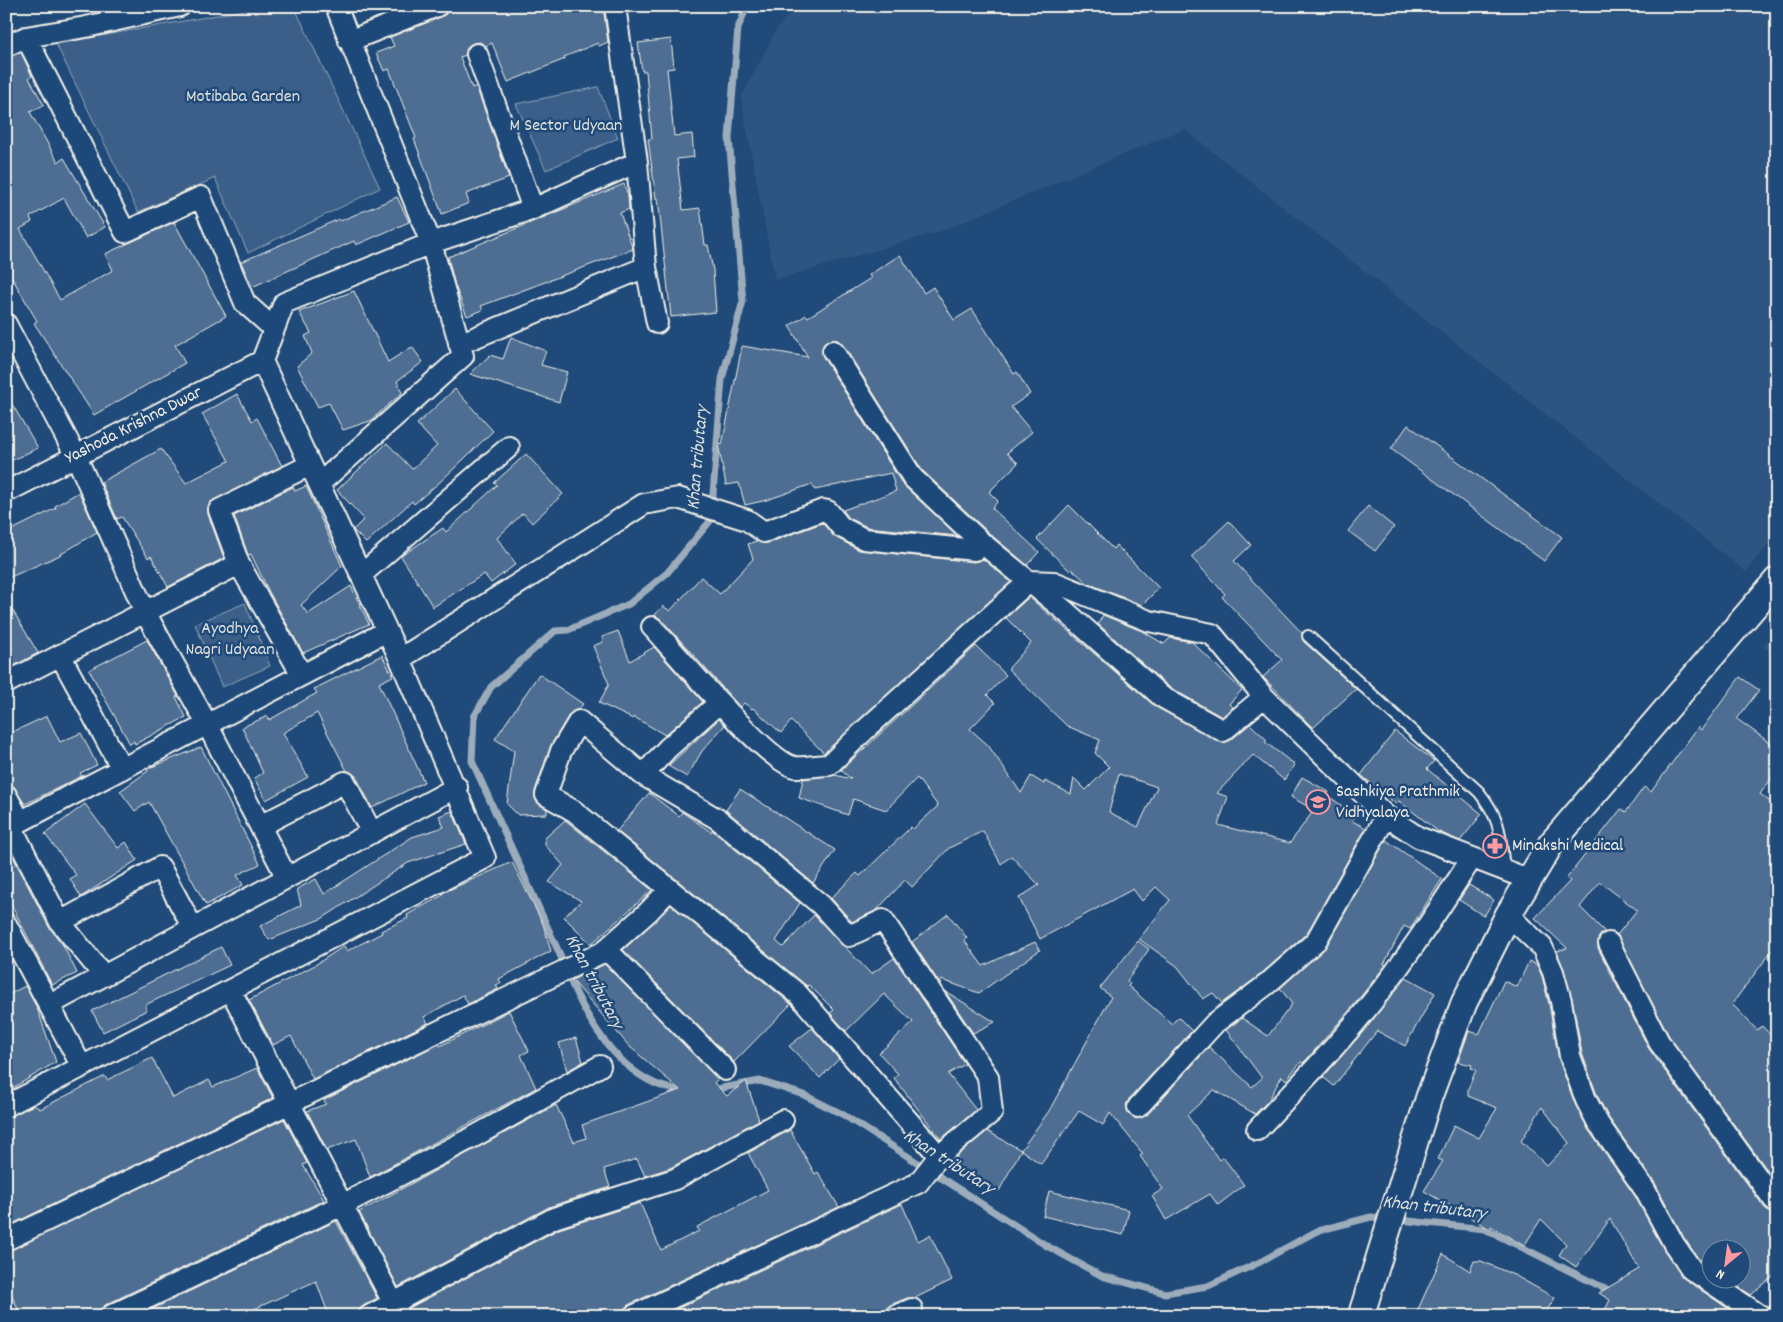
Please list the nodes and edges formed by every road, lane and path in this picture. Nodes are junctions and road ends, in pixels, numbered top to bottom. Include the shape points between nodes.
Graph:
1 (336, 6) edge
2 (438, 6) edge
3 (615, 6) edge
4 (167, 8) edge
5 (26, 37) junction
6 (349, 41) junction
7 (6, 46) edge
8 (477, 54) dead end
9 (637, 162) junction
10 (533, 209) junction
11 (431, 243) junction
12 (646, 267) junction
13 (657, 323) dead end
14 (6, 324) edge
15 (274, 328) junction
16 (459, 344) junction
17 (833, 351) dead end
18 (262, 361) junction
19 (508, 447) dead end
20 (76, 456) junction
21 (310, 465) junction
22 (319, 484) junction
23 (6, 492) edge
24 (982, 543) junction
25 (239, 564) junction
26 (361, 575) junction
27 (1777, 580) edge
28 (1029, 581) junction
29 (145, 612) junction
30 (652, 627) dead end
31 (387, 631) junction
32 (1308, 636) dead end
33 (60, 655) junction
34 (400, 659) junction
35 (302, 675) junction
36 (6, 683) edge
37 (1264, 697) junction
38 (719, 703) junction
39 (207, 724) junction
40 (122, 769) junction
41 (643, 775) junction
42 (457, 787) junction
43 (6, 794) edge
44 (1386, 816) junction
45 (12, 825) edge
46 (260, 826) junction
47 (372, 833) junction
48 (1472, 858) junction
49 (1504, 870) junction
50 (287, 878) junction
51 (1530, 880) junction
52 (670, 889) junction
53 (1508, 914) junction
54 (60, 922) junction
55 (6, 924) edge
56 (193, 928) junction
57 (1609, 943) dead end
58 (606, 949) junction
59 (104, 976) junction
60 (231, 991) junction
61 (50, 1005) junction
62 (600, 1066) dead end
63 (82, 1067) junction
64 (725, 1070) dead end
65 (290, 1104) junction
66 (6, 1106) edge
67 (1138, 1107) dead end
68 (783, 1120) dead end
69 (1257, 1130) dead end
70 (933, 1165) junction
71 (1777, 1204) edge
72 (342, 1205) junction
73 (6, 1240) edge
74 (397, 1310) edge
75 (110, 1316) edge
76 (369, 1316) edge
77 (633, 1316) edge
78 (1360, 1316) edge
79 (1761, 1316) edge

1 - 6 street
2 - 6 street
3 - 9 street
4 - 5 street
5 - 7 street
5 - 15 street via 125,232 201,197 245,303
6 - 11 street
8 - 10 street
9 - 10 street
9 - 12 street
10 - 11 street
11 - 15 street via 284,303
11 - 16 street
12 - 13 street
12 - 16 street
14 - 20 street
15 - 18 street
16 - 22 street via 463,356
17 - 24 street via 913,478
18 - 20 street, Yashoda Krishna Dwar
18 - 21 street
19 - 26 street
20 - 23 street, Yashoda Krishna Dwar
20 - 29 street
21 - 22 street
21 - 25 street via 219,510
22 - 26 street
24 - 28 street
24 - 34 street via 975,550 864,539 840,527 828,511 823,510 764,532 747,520 678,498 644,504
25 - 29 street
25 - 35 street
26 - 31 street
27 - 51 street via 1551,844
28 - 37 street via 1054,582 1149,621 1212,634
28 - 37 street via 1162,697 1223,731
28 - 38 street via 830,765 795,767 756,739
29 - 33 street
29 - 39 street
30 - 38 street
31 - 34 street
31 - 35 street
32 - 49 lane via 1480,792 1494,810 1499,824
33 - 36 street
33 - 40 street
34 - 42 street
35 - 39 street
37 - 44 street
38 - 41 street
39 - 40 street
39 - 46 street
40 - 45 street
41 - 52 street via 579,721 561,751 546,795 574,811
41 - 70 street via 719,820 821,905 849,936 883,920 988,1077 992,1112
42 - 47 street
42 - 60 street via 485,858
43 - 45 street
44 - 48 street via 1418,837
44 - 67 street via 1316,941 1266,985 1215,1022
45 - 54 street
46 - 47 street via 345,782
46 - 50 street
47 - 50 street
48 - 49 street
48 - 69 street via 1414,948 1371,1004
49 - 51 street
50 - 56 street
51 - 53 street
52 - 58 street
52 - 70 street via 798,994
53 - 78 street via 1464,1003 1428,1097
53 - 79 street via 1542,947 1553,972 1570,1056 1586,1100 1645,1190 1674,1244 1692,1270
54 - 56 street via 160,867
54 - 59 street
55 - 61 street
56 - 59 street
57 - 71 street via 1659,1042
58 - 64 street
58 - 65 street
59 - 61 street
60 - 63 street
60 - 65 street
61 - 63 street
62 - 72 street via 478,1135
63 - 66 street
65 - 72 street
65 - 73 street
68 - 74 street via 675,1179 554,1218
70 - 77 street via 918,1183
72 - 74 street
72 - 75 street
74 - 76 street

